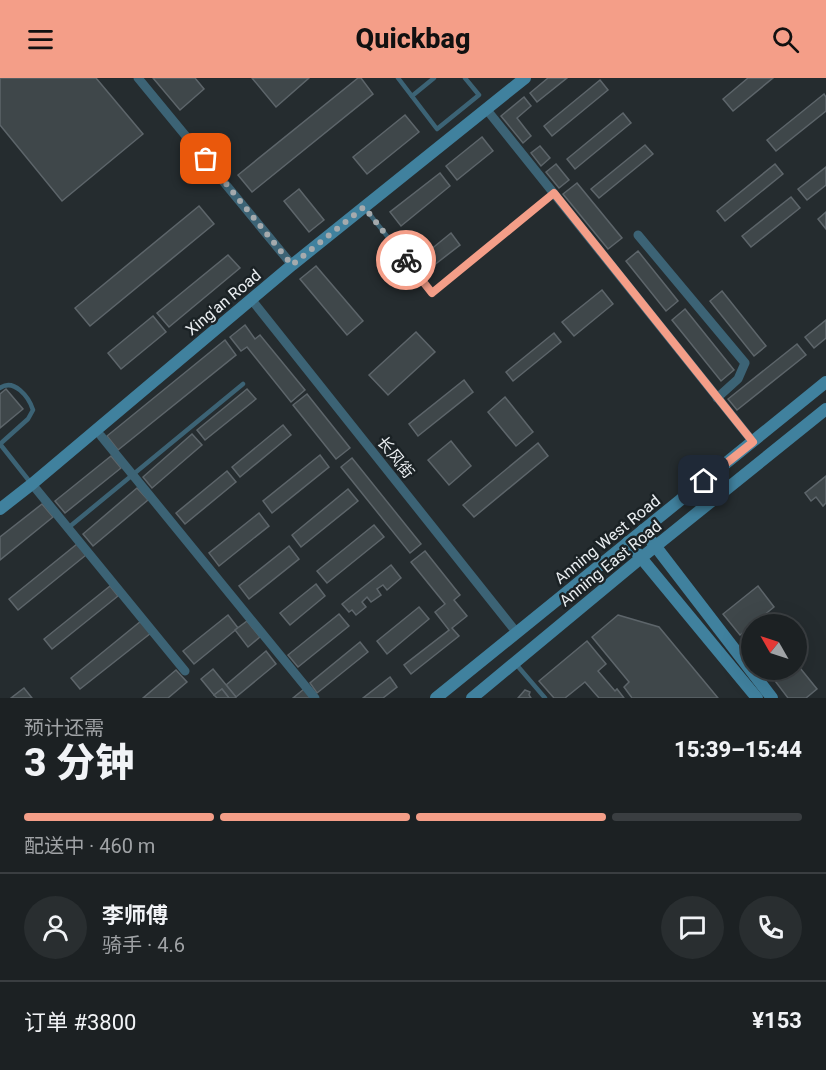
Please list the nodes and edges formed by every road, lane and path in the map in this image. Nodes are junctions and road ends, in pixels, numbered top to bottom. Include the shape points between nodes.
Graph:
1 (138, 78) edge
2 (398, 78) edge
3 (434, 78) edge
4 (465, 78) edge
5 (525, 78) edge
6 (412, 96) junction
7 (487, 110) junction
8 (554, 193) junction
9 (364, 207) junction
10 (638, 235) dead end
11 (292, 265) junction
12 (251, 299) junction
13 (826, 382) edge
14 (243, 384) dead end
15 (0, 388) edge
16 (717, 398) junction
17 (826, 409) edge
18 (101, 436) dead end
19 (753, 442) junction
20 (0, 444) edge
21 (133, 476) junction
22 (32, 484) junction
23 (672, 506) junction
24 (0, 508) edge
25 (685, 523) junction
26 (68, 528) junction
27 (643, 530) junction
28 (628, 542) junction
29 (655, 547) junction
30 (641, 558) junction
31 (594, 570) junction
32 (606, 587) junction
33 (517, 633) junction
34 (515, 663) junction
35 (185, 671) dead end
36 (315, 698) edge
37 (436, 698) edge
38 (472, 698) edge
39 (545, 698) edge
40 (757, 698) edge
41 (772, 698) edge

1 - 11 street
2 - 6 lane
3 - 6 lane
4 - 6 lane via 479,95 437,129
5 - 7 street, Xing'an Road
7 - 8 street
7 - 9 street, Xing'an Road
8 - 9 lane via 432,293
8 - 16 street
9 - 11 street, Xing'an Road
10 - 16 street via 745,363 738,379
11 - 12 street, Xing'an Road
12 - 22 street, Xing'an Road
12 - 33 street, 长风街
13 - 19 street, Anning West Road
14 - 21 lane
15 - 20 lane via 16,386 33,410
16 - 19 street
17 - 25 street, Anning East Road
18 - 21 street
19 - 23 street, Anning West Road
20 - 22 lane
21 - 26 lane
21 - 36 street
22 - 24 street, Xing'an Road
22 - 26 street
23 - 25 street via 675,515
23 - 27 street, Anning West Road
25 - 29 street, Anning East Road
26 - 35 street
27 - 28 street, Anning West Road
27 - 29 street
28 - 30 street
28 - 31 street, Anning West Road
29 - 30 street, Anning East Road
29 - 41 street
30 - 32 street, Anning East Road
30 - 40 street
31 - 32 street via 605,574
31 - 33 street, Anning West Road
32 - 34 street, Anning East Road
33 - 37 street, Anning West Road
34 - 38 street, Anning East Road
34 - 39 lane

